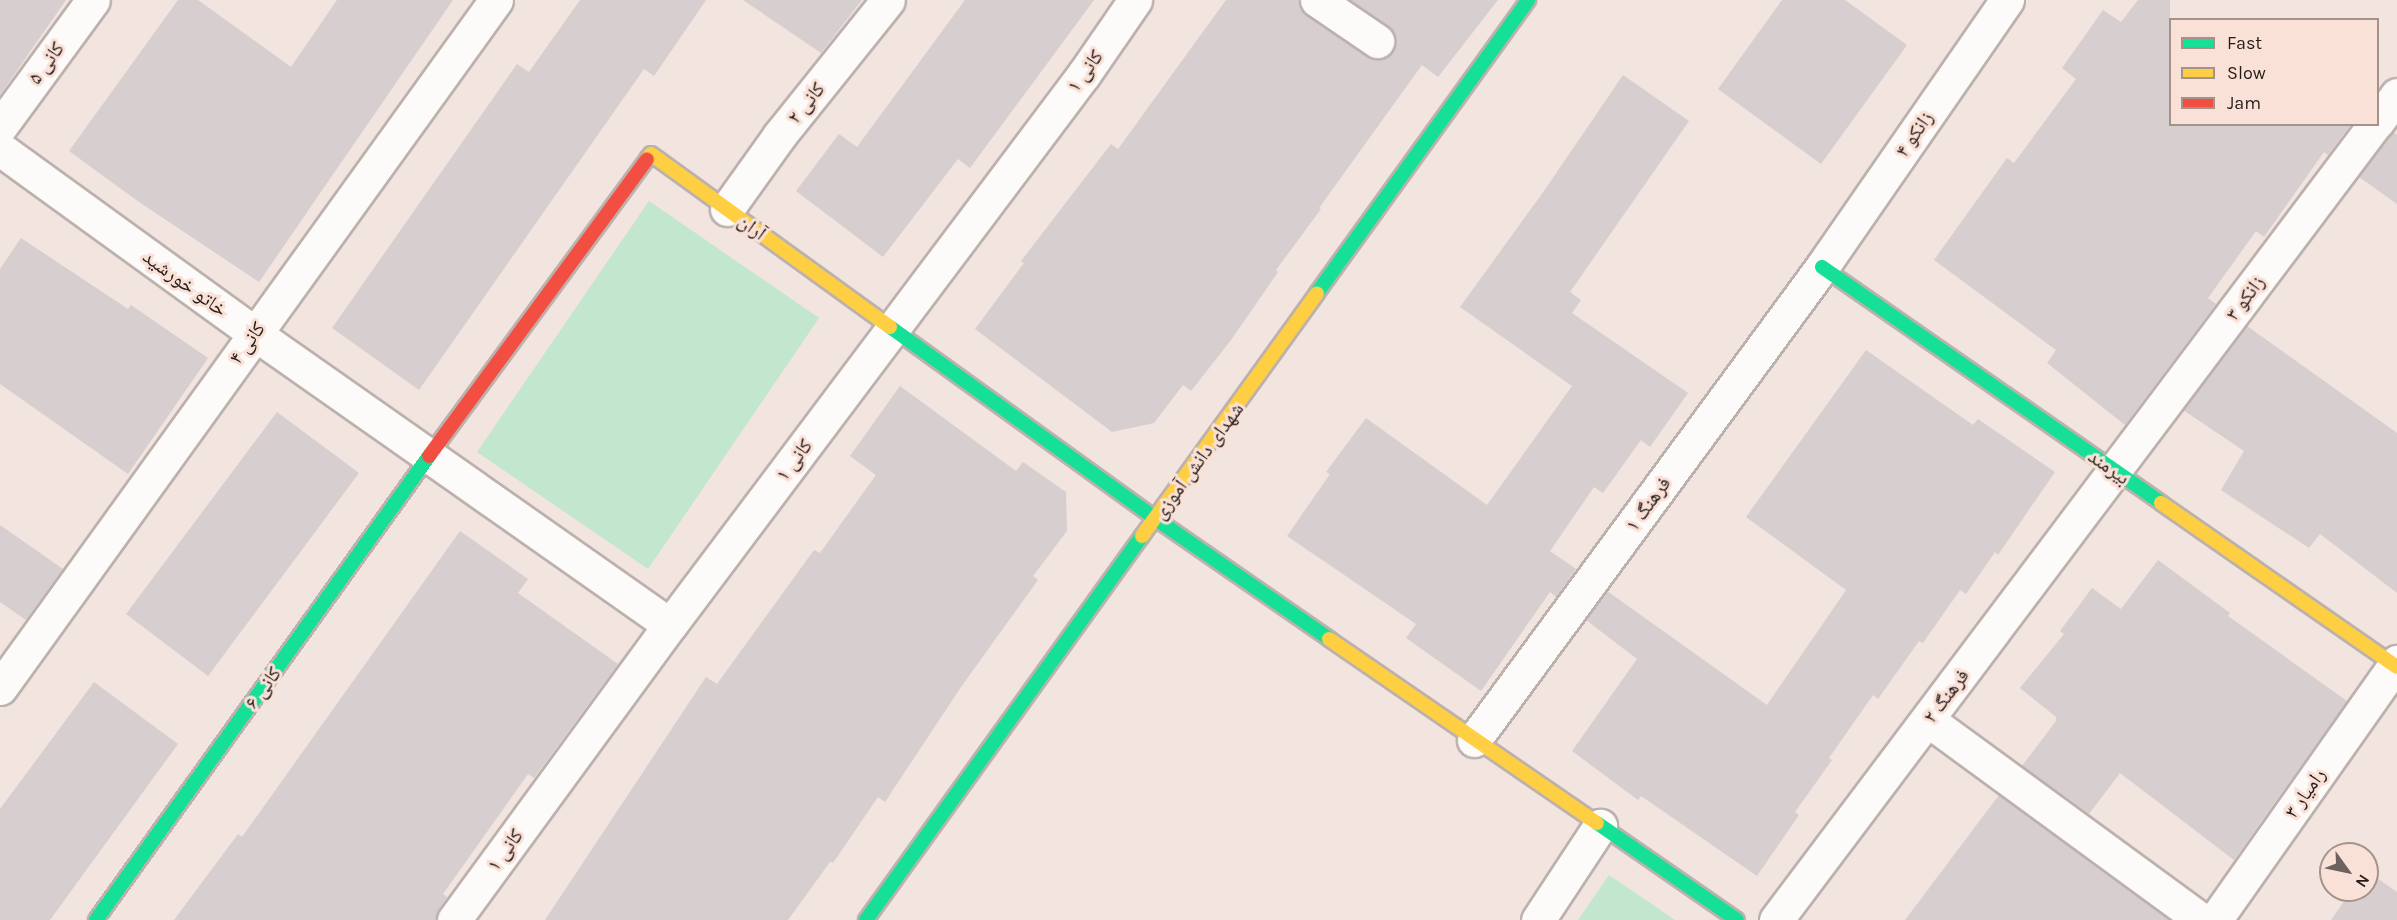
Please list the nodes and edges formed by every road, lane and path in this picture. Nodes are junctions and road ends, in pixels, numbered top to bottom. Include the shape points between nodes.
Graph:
1 (93, 0) edge
2 (496, 0) edge
3 (888, 0) edge
4 (1135, 0) edge
5 (1317, 0) edge
6 (1528, 0) edge
7 (2007, 0) edge
8 (1377, 41) dead end
9 (2397, 95) edge
10 (2379, 119) edge
11 (2374, 126) edge
12 (0, 127) edge
13 (0, 149) edge
14 (727, 209) junction
15 (1822, 267) junction
16 (893, 328) junction
17 (254, 333) junction
18 (430, 455) junction
19 (2116, 472) junction
20 (1156, 519) junction
21 (670, 624) junction
22 (2396, 665) edge
23 (0, 688) edge
24 (1928, 720) junction
25 (1474, 740) junction
26 (1600, 826) junction
27 (96, 920) edge
28 (454, 920) edge
29 (866, 920) edge
30 (1538, 920) edge
31 (1737, 920) edge
32 (1776, 920) edge
33 (2201, 920) edge
34 (2215, 920) edge

1 - 12 street, کانی ۵
2 - 17 street, کانی ۴
3 - 14 street, کانی ۲ via 779,136
4 - 16 street, کانی ۱
5 - 8 street
6 - 20 street, شهدای دانش آموزی
7 - 15 street, زانکو ۴
9 - 10 street, زانکو ۳
11 - 19 street, زانکو ۳
13 - 17 street, خاتو خورشید
14 - 16 street, آران
14 - 18 street, آران via 651,154
15 - 19 street, بیرمند
15 - 25 street, فرهنگ ۱
16 - 20 street, آران
16 - 21 street, کانی ۱
17 - 18 street, خاتو خورشید
17 - 23 street, کانی ۴
18 - 21 street, خاتو خورشید
18 - 27 street, کانی ۶
19 - 22 street, بیرمند
19 - 24 street, فرهنگ ۲
20 - 25 street, آران
20 - 29 street, شهدای دانش آموزی
21 - 28 street, کانی ۱
22 - 34 street, رامیار ۳
24 - 32 street, فرهنگ ۲
24 - 33 street
25 - 26 street, آران
26 - 30 street
26 - 31 street, آران

